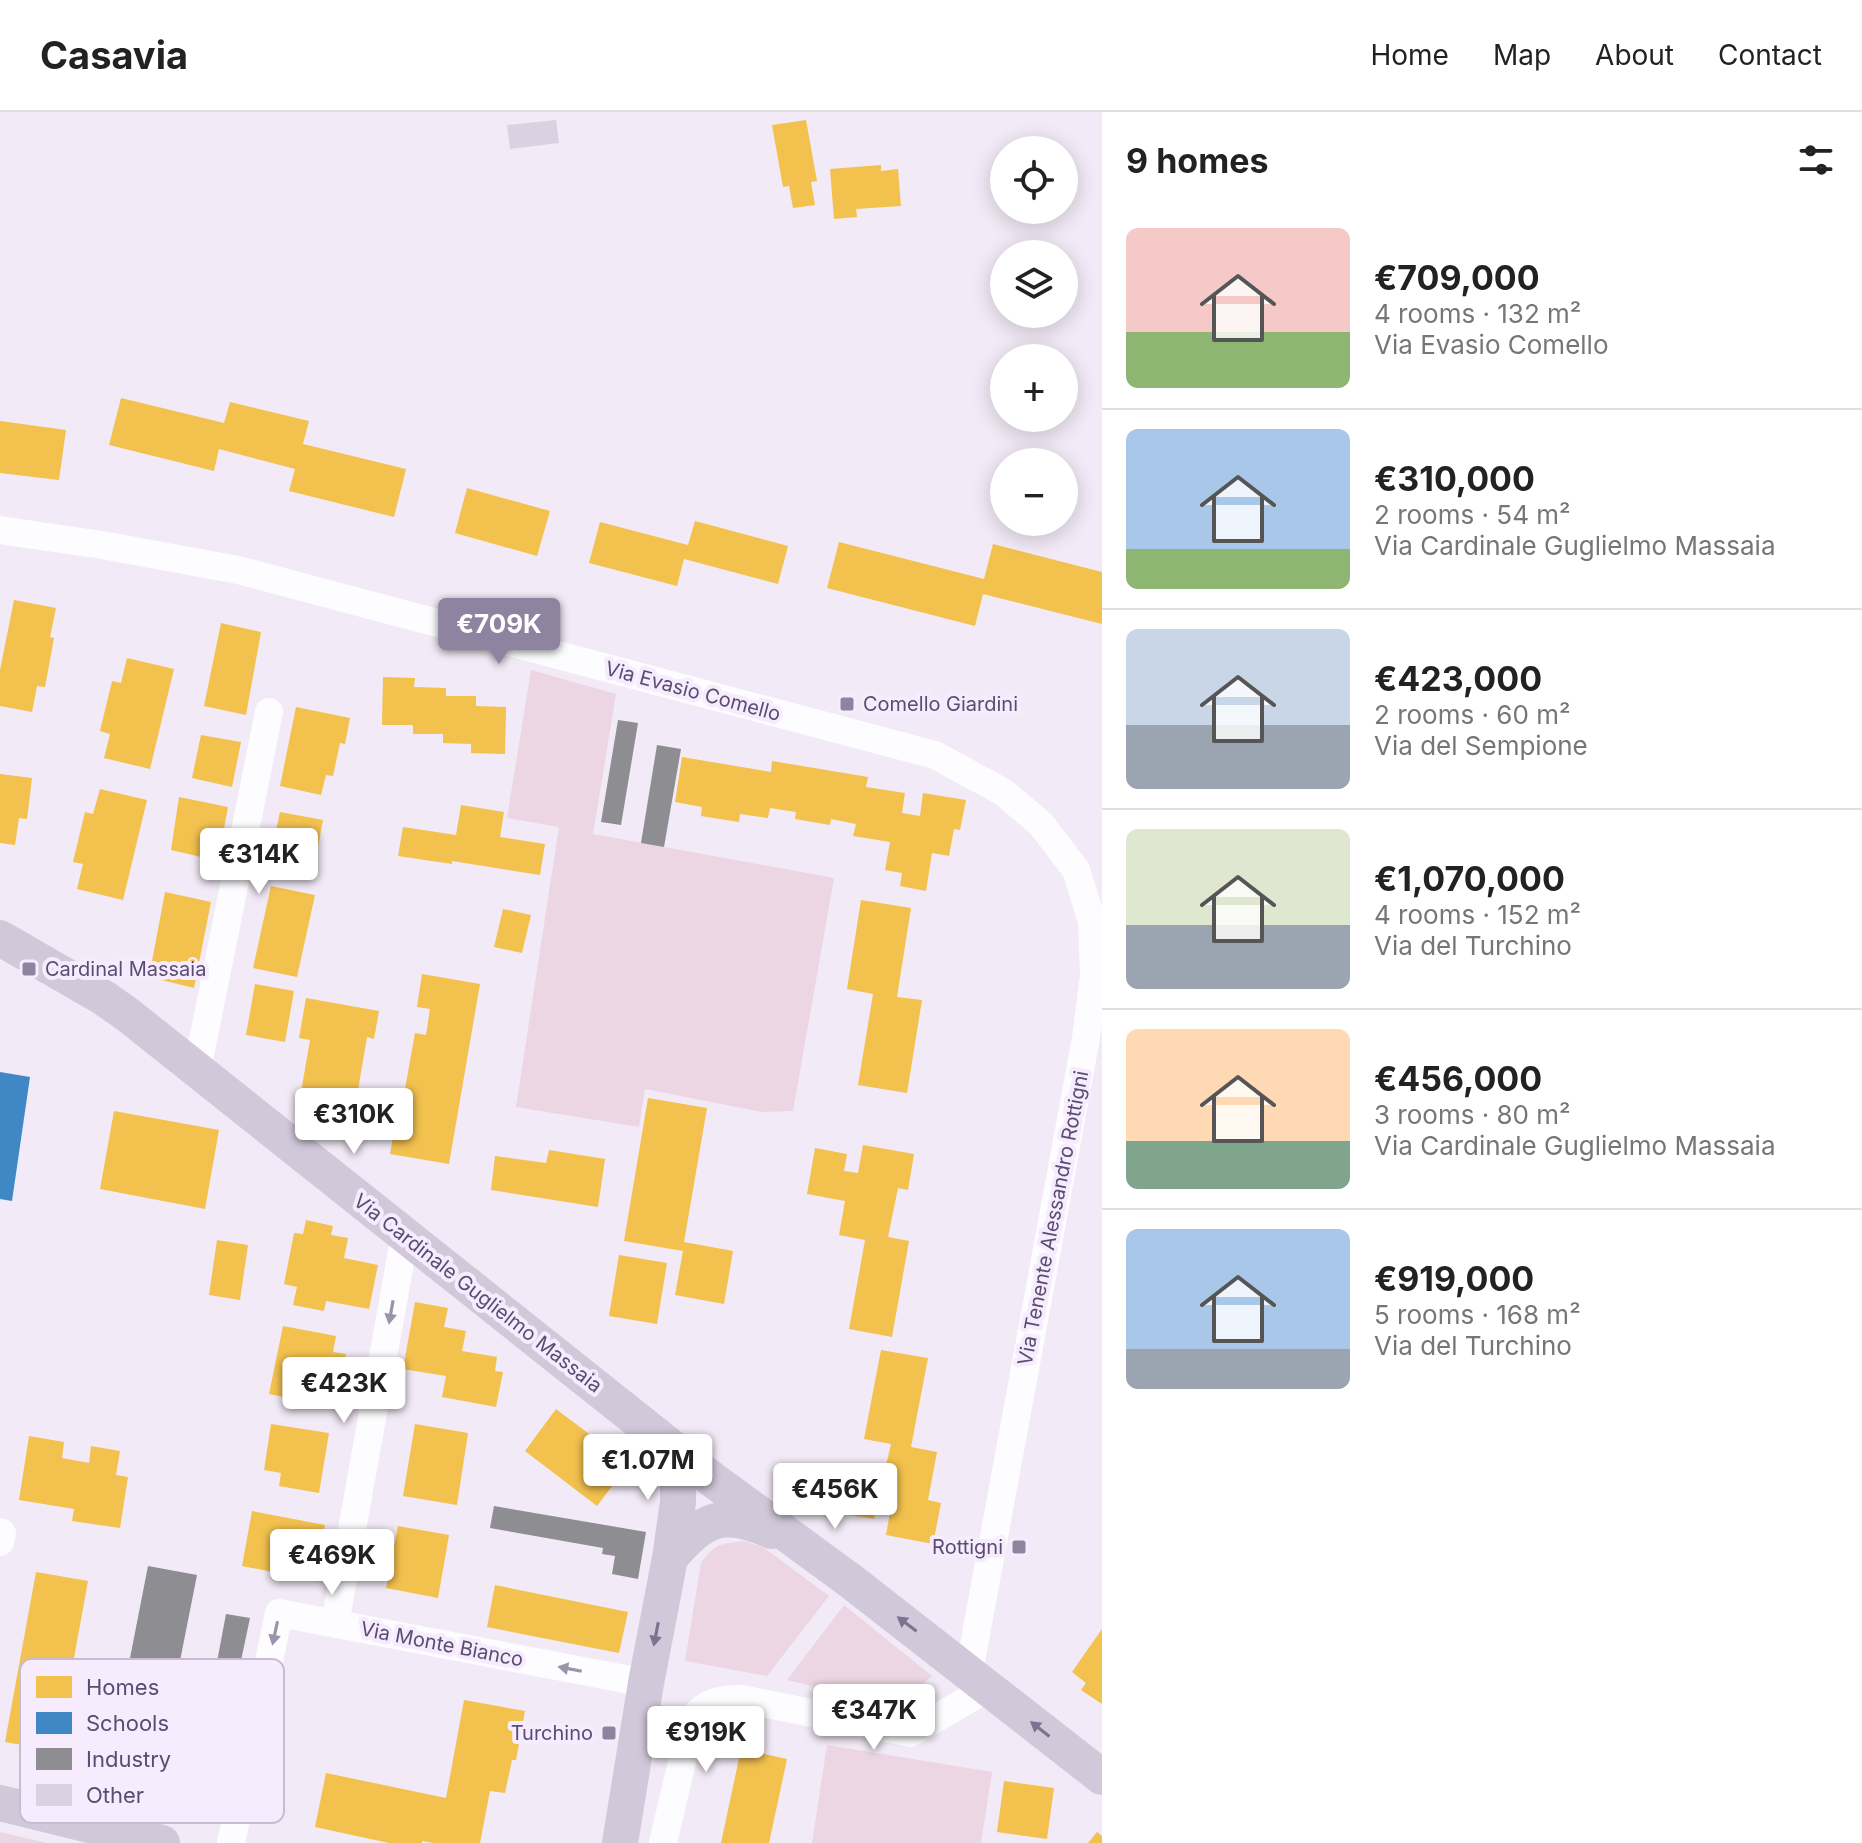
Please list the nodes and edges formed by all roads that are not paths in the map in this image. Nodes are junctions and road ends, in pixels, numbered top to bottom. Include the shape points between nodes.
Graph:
1 (0, 530) edge
2 (269, 712) dead end
3 (1003, 792) joint
4 (0, 938) edge
5 (197, 1070) junction
6 (405, 1235) junction
7 (662, 1440) junction
8 (0, 1532) edge
9 (0, 1542) edge
10 (800, 1542) junction
11 (670, 1558) junction
12 (335, 1624) junction
13 (269, 1659) edge
14 (979, 1680) junction
15 (646, 1683) junction
16 (1102, 1777) edge
17 (0, 1803) edge
18 (20, 1808) edge
19 (81, 1823) edge
20 (235, 1823) edge
21 (162, 1843) edge
22 (231, 1843) edge
23 (620, 1843) edge
24 (663, 1843) edge

1 - 3 street, Via Evasio Comello via 238,570 935,755
2 - 5 street
3 - 14 street, Via Tenente Alessandro Rottigni via 1041,824 1076,870 1092,921 1094,976
4 - 5 main road, Via Cardinale Guglielmo Massaia via 104,998
5 - 6 main road, Via Cardinale Guglielmo Massaia
6 - 7 main road, Via Cardinale Guglielmo Massaia
6 -> 12 street
7 - 10 main road, Via Cardinale Guglielmo Massaia
7 - 11 main road via 678,1471
8 - 9 street
10 - 11 main road via 736,1519 708,1523
14 -> 10 main road, Via Cardinale Guglielmo Massaia
11 -> 15 main road
12 -> 13 street, Via Monte Bianco via 279,1613
15 -> 12 street, Via Monte Bianco
16 -> 14 main road, Via Cardinale Guglielmo Massaia
14 - 24 street via 911,1733 742,1699 703,1707 692,1719
15 - 23 main road
17 - 18 main road
19 - 21 main road
20 -> 22 street, Via Monte Bianco

